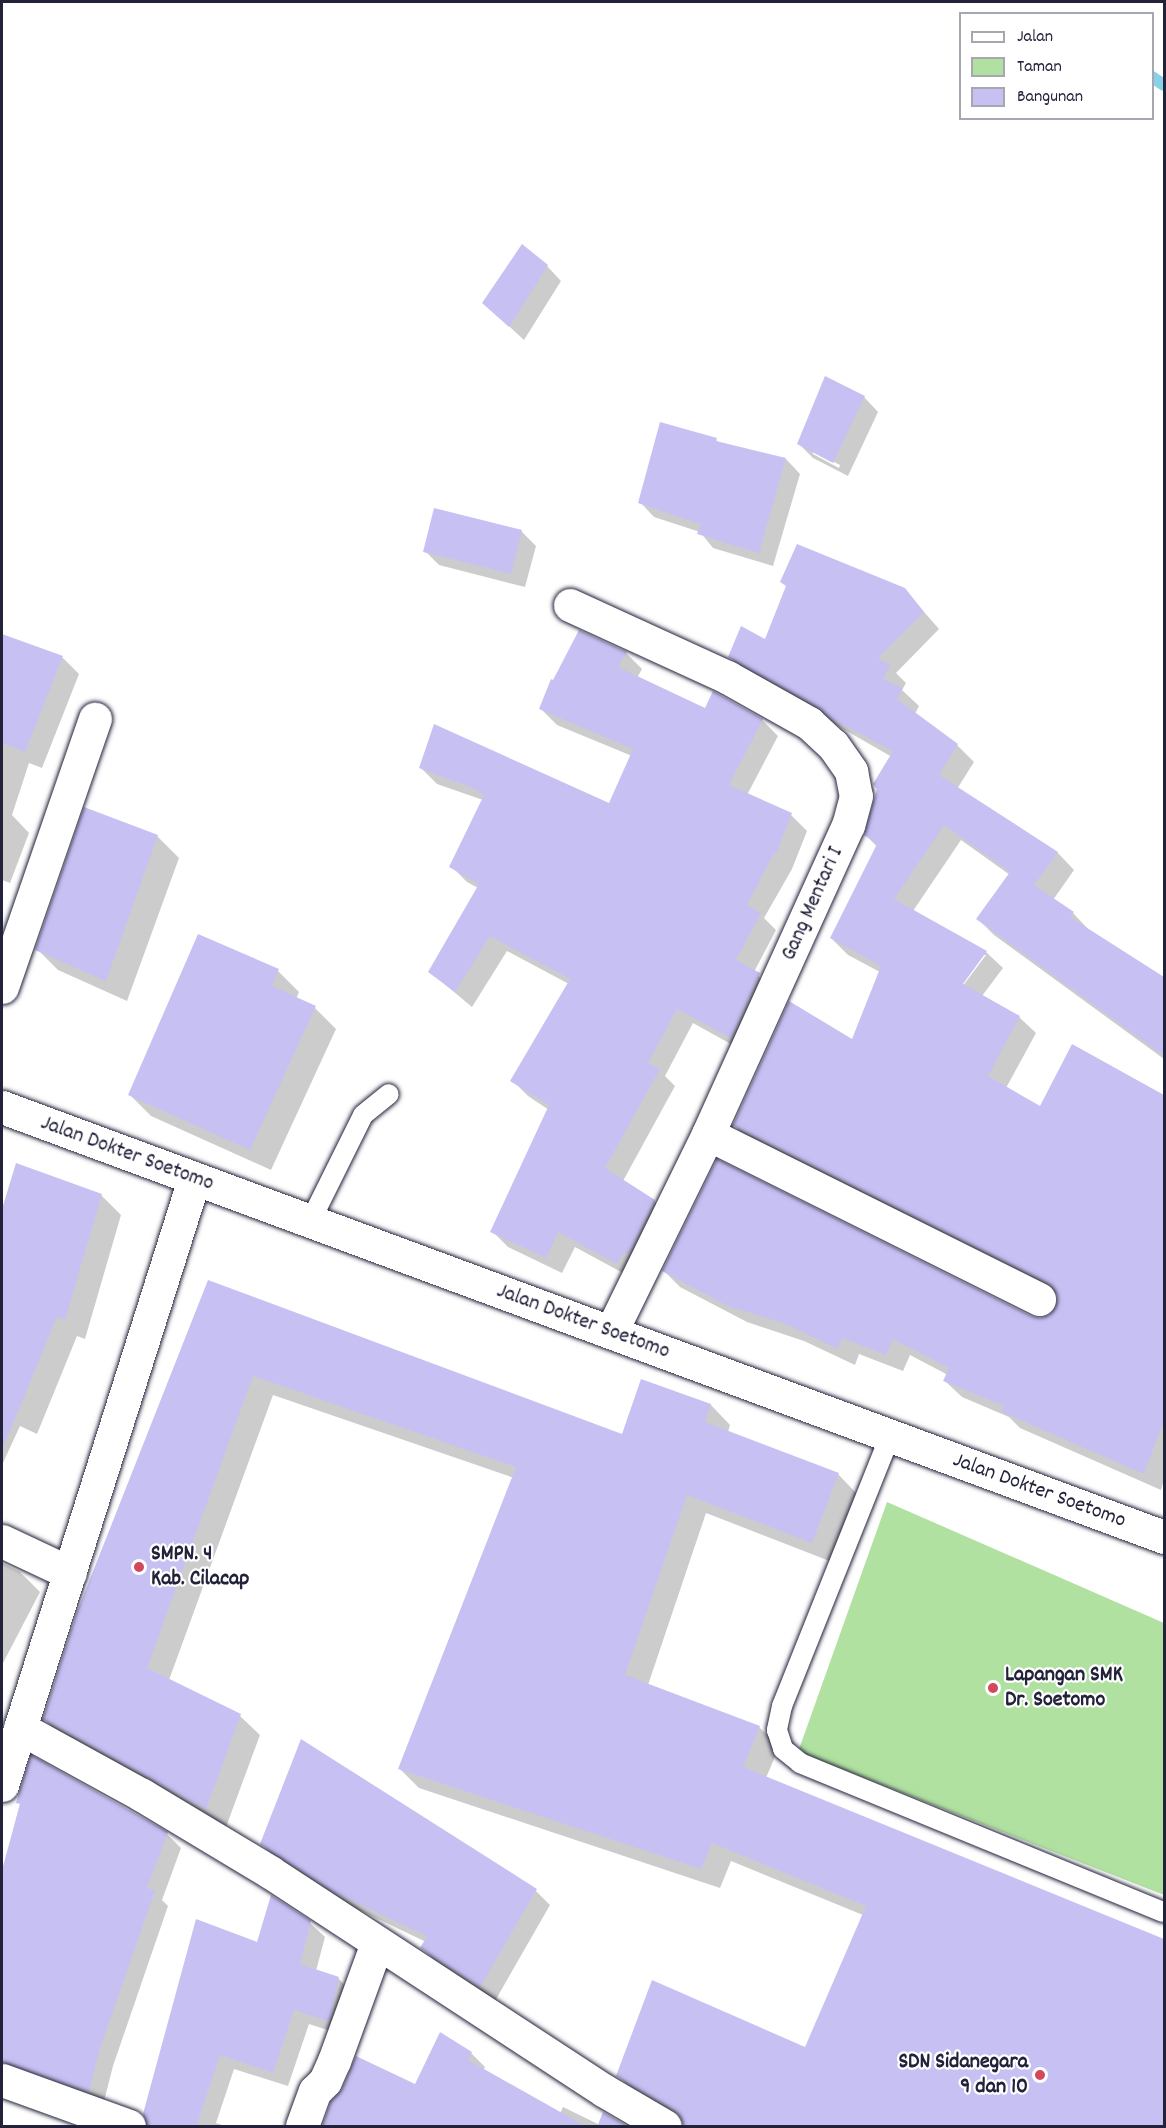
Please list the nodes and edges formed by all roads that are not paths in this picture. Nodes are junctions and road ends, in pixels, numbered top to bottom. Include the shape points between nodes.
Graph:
1 (570, 605) dead end
2 (95, 719) dead end
3 (2, 987) edge
4 (389, 1094) dead end
5 (2, 1107) edge
6 (708, 1134) junction
7 (194, 1179) junction
8 (310, 1222) junction
9 (1039, 1299) dead end
10 (611, 1332) junction
11 (890, 1436) junction
12 (1164, 1537) edge
13 (2, 1540) edge
14 (69, 1573) junction
15 (20, 1728) junction
16 (2, 1785) edge
17 (1164, 1912) edge
18 (377, 1943) junction
19 (2, 2080) edge
20 (129, 2127) edge
21 (302, 2127) edge
22 (665, 2127) edge

1 - 6 street, Gang Mentari I via 728,677 809,723 833,745 851,771 856,796 848,825
2 - 3 street
4 - 8 lane via 363,1115
5 - 7 street, Jalan Dokter Soetomo
6 - 9 street
6 - 10 street, Gang Mentari I
7 - 8 street, Jalan Dokter Soetomo
7 - 14 street
8 - 10 street, Jalan Dokter Soetomo
10 - 11 street, Jalan Dokter Soetomo
11 - 12 street, Jalan Dokter Soetomo
11 - 17 lane via 782,1707 777,1730 783,1749 800,1763
13 - 14 street
14 - 15 street
15 - 16 street
15 - 18 street via 142,1795
18 - 21 street via 334,2061 325,2081 315,2091
18 - 22 street
19 - 20 street

